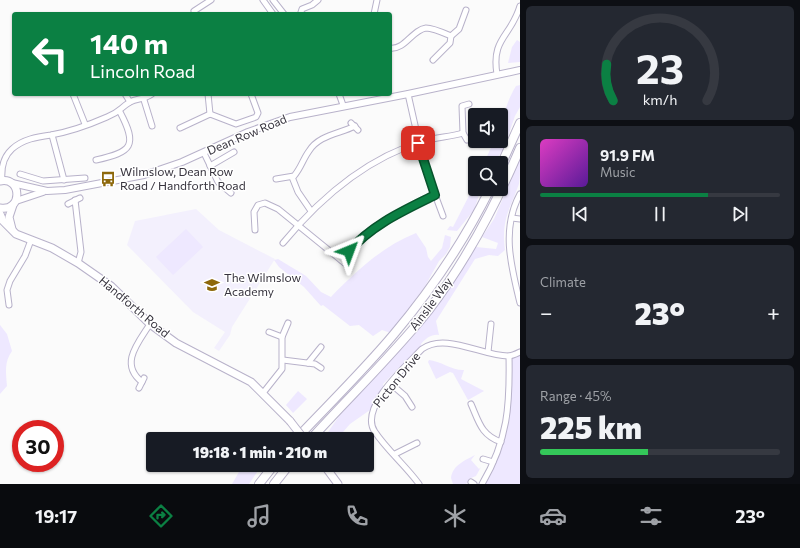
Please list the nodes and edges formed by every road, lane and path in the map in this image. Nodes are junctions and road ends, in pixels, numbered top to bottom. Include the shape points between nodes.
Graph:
1 (211, 0) edge
2 (263, 0) edge
3 (273, 0) edge
4 (318, 0) edge
5 (377, 0) edge
6 (520, 6) edge
7 (466, 10) dead end
8 (194, 11) edge
9 (272, 12) edge
10 (282, 12) edge
11 (301, 12) dead end
12 (374, 12) edge
13 (449, 35) junction
14 (392, 48) edge
15 (433, 60) dead end
16 (519, 70) edge
17 (498, 74) junction
18 (408, 94) junction
19 (74, 96) edge
20 (126, 96) edge
21 (149, 96) edge
22 (208, 96) edge
23 (252, 96) edge
24 (340, 96) edge
25 (144, 100) junction
26 (130, 102) junction
27 (469, 104) dead end
28 (343, 105) junction
29 (120, 112) junction
30 (210, 114) junction
31 (520, 123) edge
32 (85, 124) junction
33 (152, 126) dead end
34 (354, 126) dead end
35 (180, 128) dead end
36 (463, 133) junction
37 (52, 135) junction
38 (467, 140) dead end
39 (418, 143) junction
40 (520, 148) edge
41 (234, 152) dead end
42 (204, 153) junction
43 (505, 156) edge
44 (96, 160) dead end
45 (210, 166) junction
46 (20, 174) dead end
47 (292, 177) junction
48 (85, 178) dead end
49 (276, 179) dead end
50 (64, 180) junction
51 (1, 181) edge
52 (12, 183) junction
53 (46, 191) junction
54 (231, 193) dead end
55 (520, 194) edge
56 (435, 195) junction
57 (486, 196) edge
58 (14, 203) junction
59 (68, 204) dead end
60 (0, 208) edge
61 (311, 211) junction
62 (0, 214) edge
63 (443, 216) dead end
64 (512, 218) junction
65 (520, 219) edge
66 (297, 226) junction
67 (12, 230) junction
68 (255, 230) dead end
69 (31, 240) junction
70 (283, 243) dead end
71 (341, 260) junction
72 (78, 263) junction
73 (347, 264) dead end
74 (520, 303) edge
75 (10, 305) dead end
76 (288, 323) dead end
77 (150, 324) junction
78 (491, 324) dead end
79 (269, 332) dead end
80 (282, 337) junction
81 (321, 347) dead end
82 (488, 352) junction
83 (520, 352) edge
84 (509, 356) junction
85 (283, 360) junction
86 (308, 362) junction
87 (321, 368) dead end
88 (391, 384) junction
89 (139, 388) dead end
90 (263, 393) junction
91 (470, 404) dead end
92 (412, 407) dead end
93 (299, 432) edge
94 (303, 432) edge
95 (318, 432) edge
96 (500, 442) junction
97 (417, 443) dead end
98 (395, 454) junction
99 (483, 459) dead end
100 (492, 462) junction
101 (268, 472) edge
102 (283, 472) edge
103 (329, 472) edge
104 (259, 484) edge
105 (274, 484) edge
106 (338, 484) edge
107 (419, 484) edge
108 (482, 484) edge

1 - 8 street
2 - 9 street
3 - 10 street
4 - 11 street via 302,8
5 - 12 street
6 - 17 street via 515,21 495,53
7 - 13 street via 459,29
13 - 14 street via 423,29 397,48
13 - 15 street via 450,43
16 - 17 street, Dean Row Road
17 - 18 street, Dean Row Road
18 - 28 street, Dean Row Road
18 - 39 street
19 - 32 street
20 - 26 street
21 - 25 street
22 - 30 street
23 - 30 street via 257,110 256,117 236,124
24 - 28 street
25 - 26 street
25 - 33 street
26 - 29 street
27 - 36 street via 462,106
28 - 42 street, Dean Row Road via 273,122
29 - 32 street
29 - 44 street via 130,132 130,140 123,152
30 - 35 street
31 - 43 highway
32 - 37 street
34 - 47 street via 318,142
36 - 38 street
36 - 39 street
37 - 50 street
37 - 51 street via 36,136 12,149 3,163
39 - 56 street
39 - 61 street via 384,157 348,178
40 - 95 highway, Ainslie Way via 488,217 445,288 403,341
41 - 45 street
42 - 45 street
42 - 53 street, Dean Row Road via 144,176 97,186
45 - 54 street via 218,182
46 - 50 street via 43,181
47 - 49 street
47 - 61 street via 298,192
48 - 50 street
51 - 52 main road
52 - 53 street, Dean Row Road
52 - 58 main road via 18,192
53 - 58 street, Dean Row Road
55 - 64 street
56 - 63 street
56 - 71 street via 370,230
57 - 94 highway, Ainslie Way via 449,261 418,304 363,370
58 - 60 main road via 7,208
58 - 67 main road via 9,217
59 - 72 street via 77,199 80,252
61 - 66 street
62 - 67 main road, Handforth Road via 3,222
64 - 65 street
64 - 74 street via 508,241 509,256
66 - 68 street via 278,209 265,203 258,204 254,212
66 - 70 street
66 - 71 street
67 - 69 main road, Handforth Road
69 - 72 main road, Handforth Road via 52,248
69 - 75 street via 7,290
71 - 73 street
72 - 77 main road, Handforth Road via 111,286
76 - 80 street
77 - 89 street via 131,356 130,363 135,376 143,380
77 - 90 main road, Handforth Road via 176,343 251,382
78 - 82 street
79 - 80 street
80 - 85 street
81 - 86 street
82 - 84 street, Picton Drive
82 - 88 street, Picton Drive via 442,342 430,344 422,349
83 - 84 street
84 - 96 street via 509,408
85 - 86 street
85 - 90 street via 279,374
86 - 87 street
88 - 92 street via 405,396
88 - 98 street, Picton Drive via 374,405 371,418 375,432
90 - 93 main road, Handforth Road, bridge
91 - 96 street via 485,434
96 - 100 street
97 - 98 street
98 - 107 street, Picton Drive
99 - 100 street
100 - 108 street
101 - 104 highway
102 - 105 highway
103 - 106 main road

